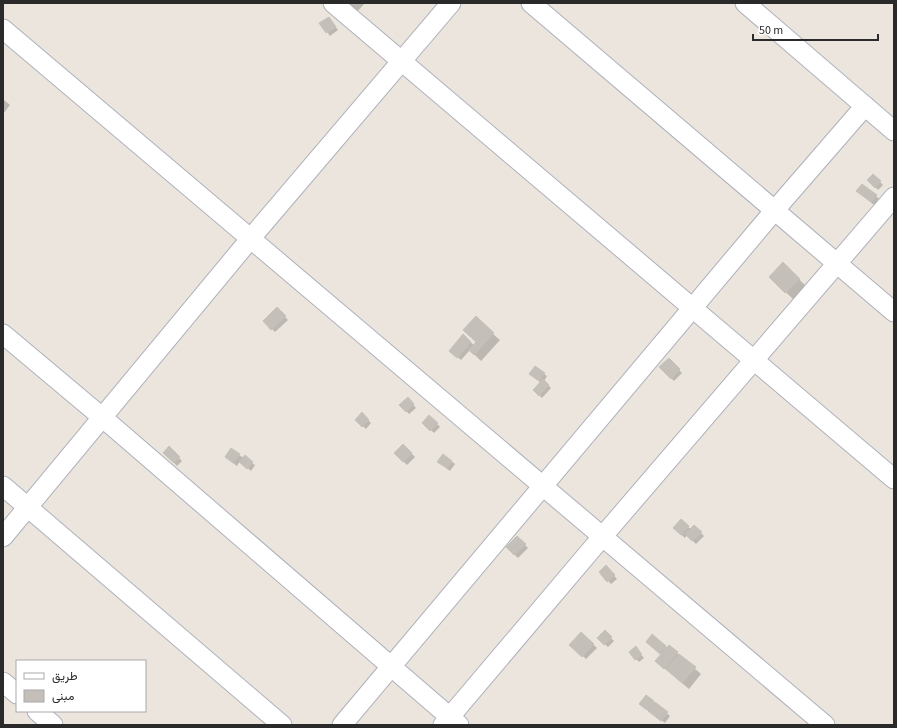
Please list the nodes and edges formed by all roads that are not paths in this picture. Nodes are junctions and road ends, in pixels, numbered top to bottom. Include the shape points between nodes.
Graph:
1 (333, 3) edge
2 (451, 3) edge
3 (531, 3) edge
4 (745, 3) edge
5 (3, 29) edge
6 (403, 61) junction
7 (865, 106) junction
8 (894, 131) edge
9 (894, 197) edge
10 (774, 211) junction
11 (252, 238) junction
12 (837, 263) junction
13 (692, 309) junction
14 (894, 312) edge
15 (3, 334) edge
16 (754, 361) junction
17 (103, 418) junction
18 (894, 479) edge
19 (3, 486) edge
20 (542, 487) junction
21 (28, 507) junction
22 (3, 537) edge
23 (602, 537) junction
24 (391, 668) junction
25 (3, 682) edge
26 (16, 693) edge
27 (38, 712) edge
28 (450, 722) edge
29 (53, 725) edge
30 (282, 725) edge
31 (342, 725) edge
32 (824, 725) edge

1 - 6 street
2 - 6 street
3 - 10 street
4 - 7 street
5 - 11 street
6 - 11 street
6 - 13 street
7 - 8 street
7 - 10 street
9 - 12 street
10 - 12 street
10 - 13 street
11 - 17 street
11 - 20 street
12 - 14 street
12 - 16 street
13 - 16 street
13 - 20 street
15 - 17 street
16 - 18 street
16 - 23 street
17 - 21 street
17 - 24 street
19 - 21 street
20 - 23 street
20 - 24 street
21 - 22 street
21 - 30 street
23 - 28 street
23 - 32 street
24 - 28 street
24 - 31 street
25 - 26 street
27 - 29 street

